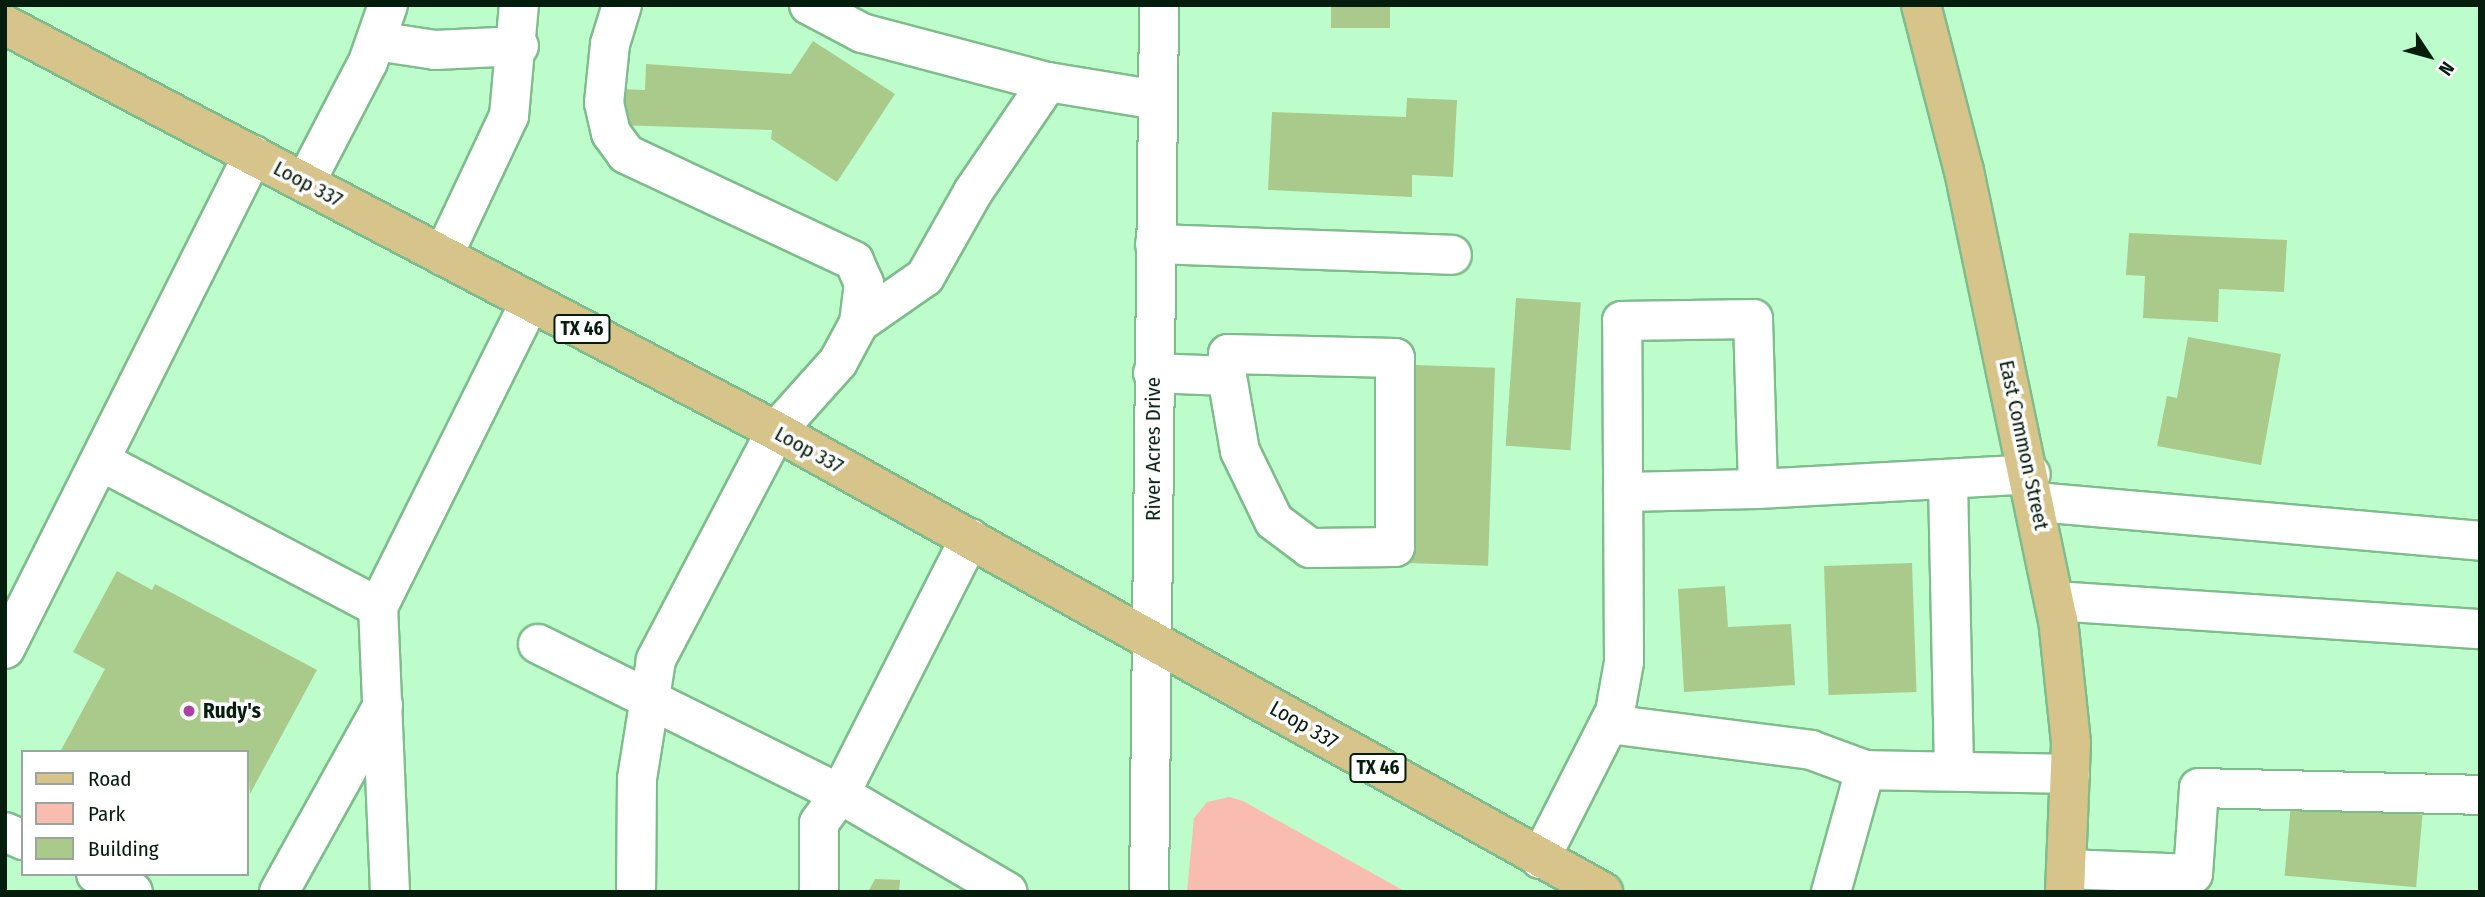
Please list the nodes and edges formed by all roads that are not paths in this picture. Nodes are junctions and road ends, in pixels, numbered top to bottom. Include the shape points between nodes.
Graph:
1 (388, 5) edge
2 (519, 5) edge
3 (622, 5) edge
4 (809, 5) edge
5 (1160, 5) edge
6 (1921, 5) edge
7 (5, 25) edge
8 (376, 41) junction
9 (519, 46) junction
10 (1048, 82) junction
11 (1158, 100) junction
12 (253, 156) junction
13 (305, 183) junction
14 (1155, 244) junction
15 (1452, 255) dead end
16 (443, 256) junction
17 (530, 302) junction
18 (859, 323) junction
19 (1153, 373) junction
20 (1227, 376) junction
21 (776, 431) junction
22 (104, 463) junction
23 (1948, 482) junction
24 (2034, 488) junction
25 (1759, 489) junction
26 (1623, 492) junction
27 (970, 538) junction
28 (2480, 541) edge
29 (2055, 601) junction
30 (378, 607) junction
31 (2480, 629) edge
32 (1156, 639) junction
33 (538, 644) dead end
34 (5, 649) edge
35 (648, 697) junction
36 (383, 705) junction
37 (1609, 724) junction
38 (1865, 770) junction
39 (1954, 771) junction
40 (2070, 774) junction
41 (840, 794) junction
42 (2480, 796) edge
43 (5, 832) edge
44 (21, 839) edge
45 (1540, 859) junction
46 (100, 876) edge
47 (2065, 880) edge
48 (2193, 883) edge
49 (133, 892) edge
50 (279, 892) edge
51 (390, 892) edge
52 (636, 892) edge
53 (819, 892) edge
54 (1008, 892) edge
55 (1149, 892) edge
56 (1603, 892) edge
57 (1831, 892) edge

1 - 8 street
2 - 9 street
3 - 18 street via 610,44 604,103 611,133 626,154 854,261 864,283
4 - 10 street via 862,33
5 - 11 street, River Acres Drive
6 - 24 main road, East Common Street
7 - 12 main road, Loop 337 / TX 46
8 - 9 street via 435,50
8 - 13 street
9 - 16 street via 509,116
10 - 11 street
10 - 18 street via 973,192 925,277
11 - 14 street, River Acres Drive
12 - 13 main road, Loop 337 / TX 46
12 - 22 street
13 - 16 main road, Loop 337 / TX 46
14 - 15 street
14 - 19 street, River Acres Drive
16 - 17 main road, Loop 337 / TX 46
17 - 21 main road, Loop 337 / TX 46
17 - 30 street
18 - 21 street via 838,362
19 - 20 street
19 - 32 street, River Acres Drive
20 - 20 street via 1240,451 1274,521 1310,548 1395,547 1395,358 1228,354
21 - 27 main road, Loop 337 / TX 46
21 - 35 street via 656,660
22 - 30 street
22 - 34 street
23 - 24 street
23 - 25 street
23 - 39 street
24 - 28 street
24 - 29 main road, East Common Street
25 - 26 street
25 - 26 street via 1753,319 1622,321
26 - 37 street via 1624,662
27 - 32 main road, Loop 337 / TX 46
27 - 41 street
29 - 31 street
29 - 40 main road, East Common Street
30 - 36 street
32 - 45 main road, Loop 337 / TX 46
32 - 55 street, River Acres Drive
33 - 35 street
35 - 41 street
35 - 52 street via 637,779
36 - 50 street
36 - 51 street
37 - 38 street via 1811,750
37 - 45 street
38 - 39 street
38 - 57 street
39 - 40 street
40 - 47 main road, East Common Street
41 - 53 street via 819,823
41 - 54 street
42 - 48 street via 2199,788
43 - 44 street
45 - 56 main road, Loop 337 / TX 46
46 - 49 street
47 - 48 street

